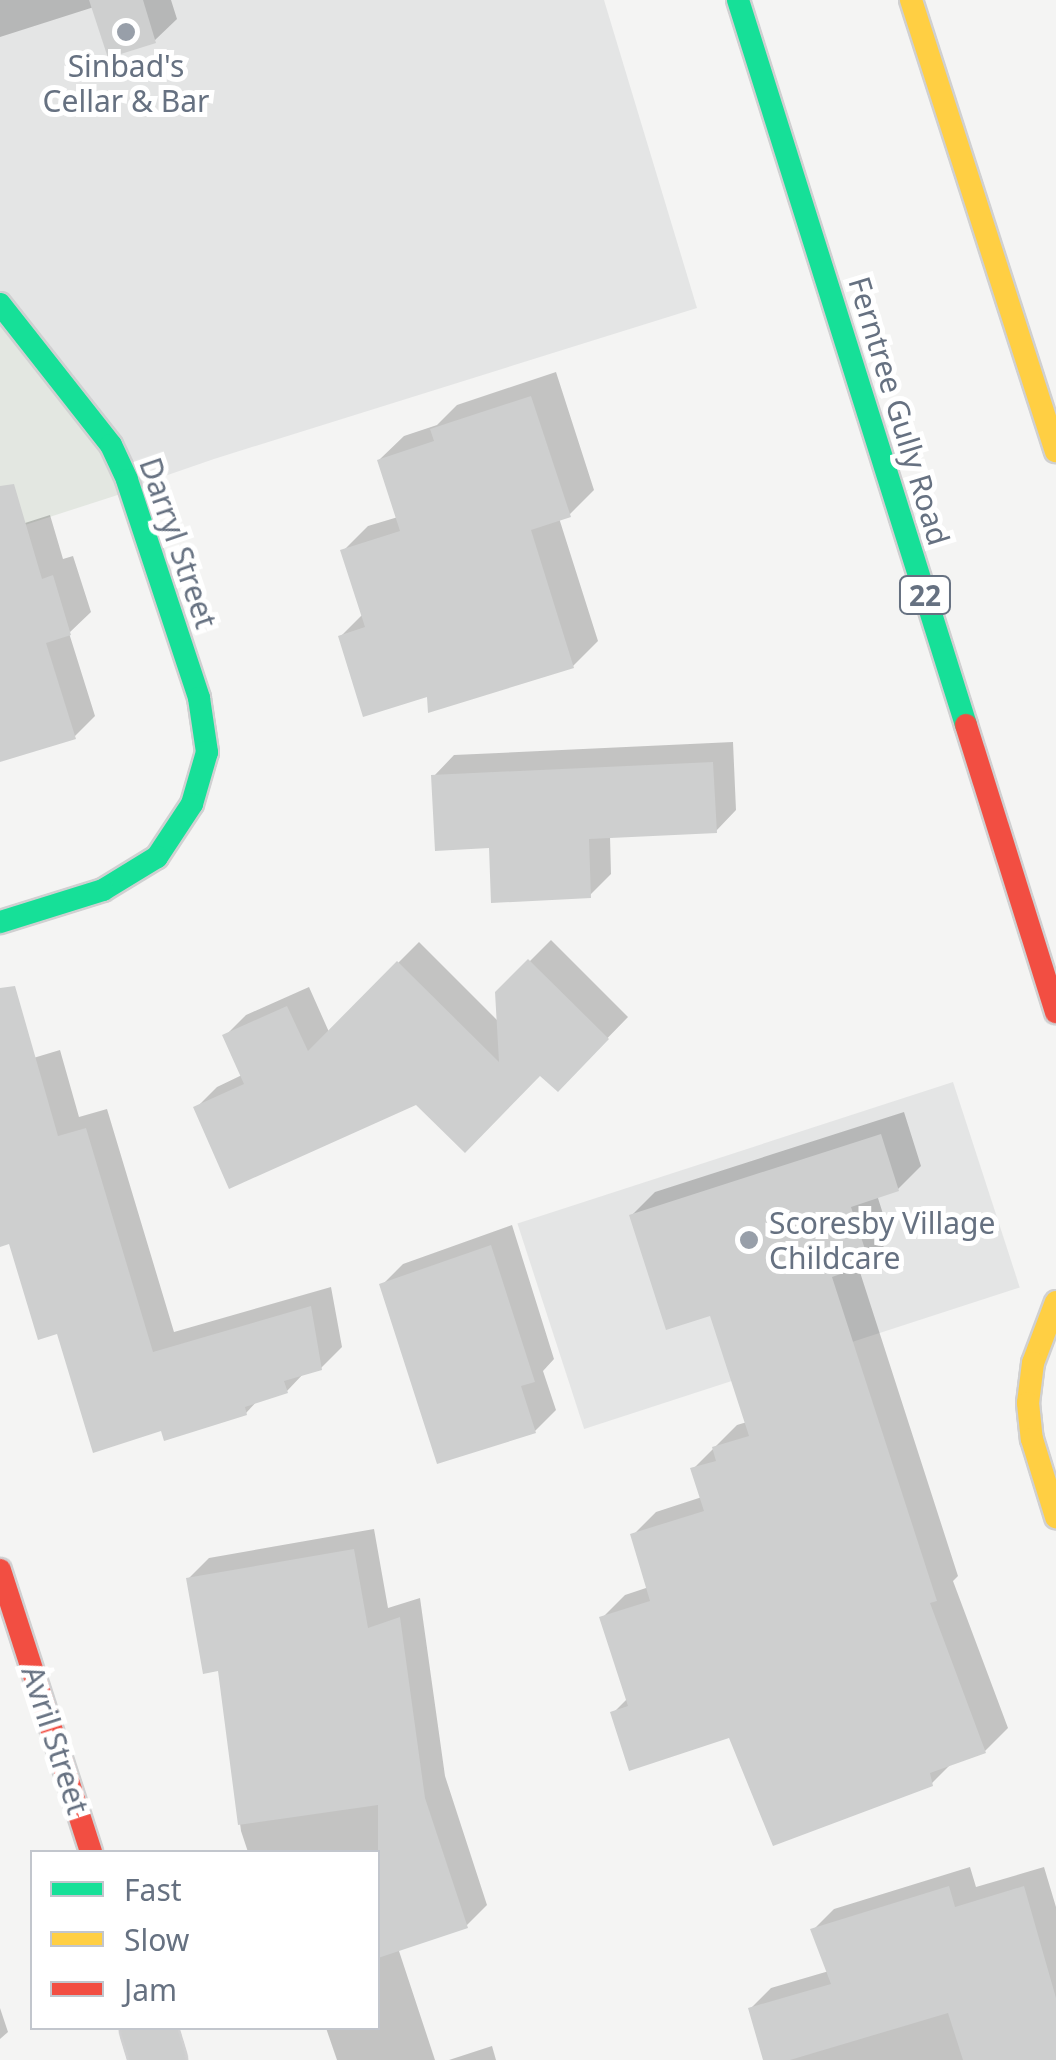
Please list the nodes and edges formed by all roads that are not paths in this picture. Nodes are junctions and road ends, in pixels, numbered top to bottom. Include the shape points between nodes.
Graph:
1 (738, 0) edge
2 (911, 0) edge
3 (734, 65) dead end
4 (794, 179) junction
5 (0, 304) edge
6 (1056, 451) edge
7 (0, 922) edge
8 (1056, 1012) edge
9 (1056, 1302) edge
10 (1056, 1517) edge
11 (0, 1570) edge
12 (90, 1850) edge
13 (149, 2030) edge
14 (158, 2060) edge

1 - 4 main road, Ferntree Gully Road / 22
2 - 6 main road
3 - 4 main road
4 - 8 main road, Ferntree Gully Road / 22
5 - 7 main road, Darryl Street via 111,445 206,724 203,775 157,857 104,890
9 - 10 main road via 1033,1363 1028,1403
11 - 12 main road, Avril Street
13 - 14 street

